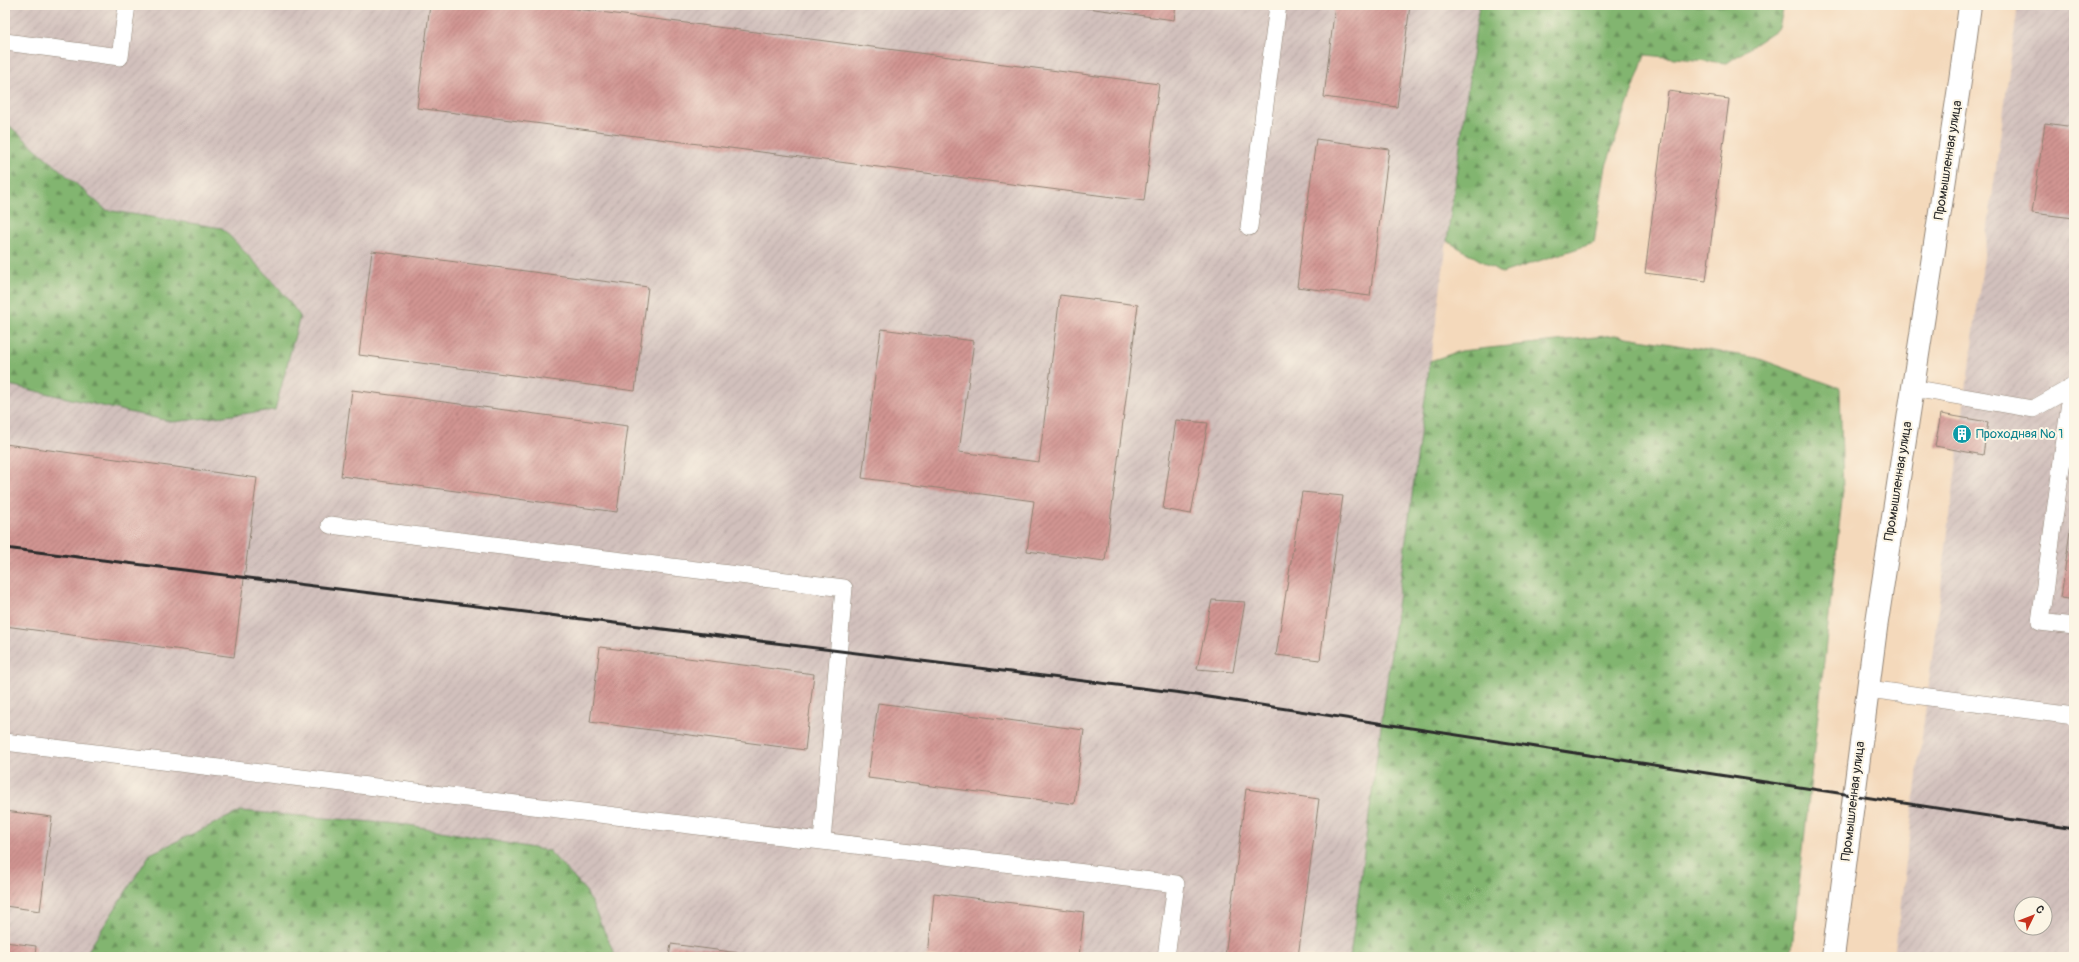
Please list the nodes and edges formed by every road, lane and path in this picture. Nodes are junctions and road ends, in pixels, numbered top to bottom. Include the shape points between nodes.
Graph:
1 (127, 5) edge
2 (1278, 5) edge
3 (1970, 5) edge
4 (5, 42) edge
5 (1249, 227) dead end
6 (2073, 386) edge
7 (1912, 388) junction
8 (330, 525) dead end
9 (2074, 626) edge
10 (1868, 689) junction
11 (2074, 716) edge
12 (5, 742) edge
13 (822, 841) junction
14 (1166, 957) edge
15 (1833, 957) edge

1 - 4 lane via 120,57
2 - 5 lane
3 - 7 street, Промышленная улица
6 - 7 lane via 2033,409
6 - 9 lane via 2040,622
7 - 10 street, Промышленная улица
8 - 13 lane via 844,588
10 - 11 lane
10 - 15 street, Промышленная улица
12 - 13 lane
13 - 14 lane via 1176,884

